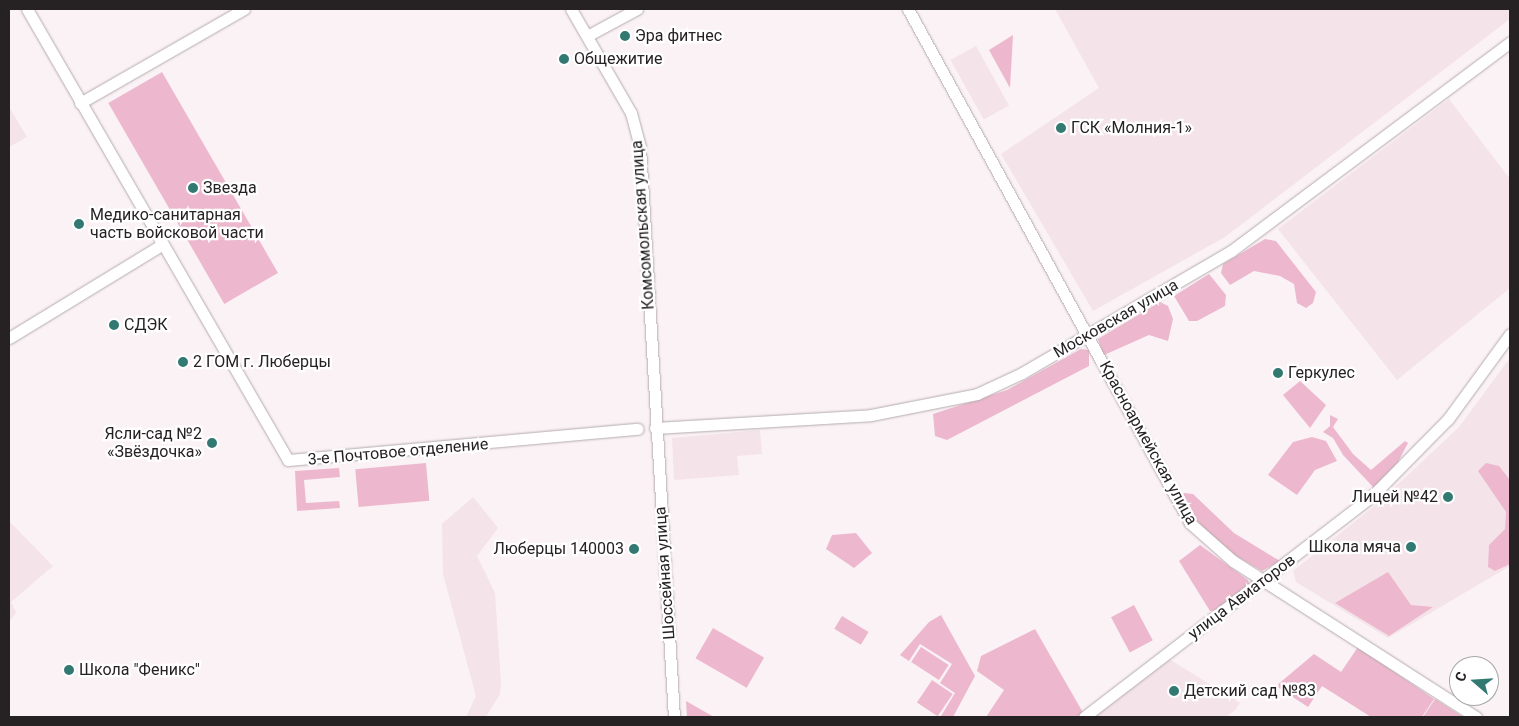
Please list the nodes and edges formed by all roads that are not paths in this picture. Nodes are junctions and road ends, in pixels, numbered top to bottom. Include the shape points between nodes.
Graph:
1 (27, 9) edge
2 (244, 9) edge
3 (571, 9) edge
4 (637, 9) edge
5 (908, 9) edge
6 (587, 36) junction
7 (1510, 42) edge
8 (80, 103) junction
9 (163, 244) junction
10 (1510, 334) edge
11 (1086, 337) junction
12 (9, 338) edge
13 (655, 428) junction
14 (638, 430) dead end
15 (1264, 580) junction
16 (674, 717) edge
17 (1084, 717) edge
18 (1476, 717) edge

1 - 8 street, 3-е Почтовое отделение
2 - 8 street
3 - 6 street, Комсомольская улица
4 - 6 street
5 - 11 street, Красноармейская улица
6 - 13 street, Комсомольская улица via 630,113 640,147
7 - 11 street, Московская улица via 1231,251
8 - 9 street, 3-е Почтовое отделение
9 - 12 street
9 - 14 street, 3-е Почтовое отделение via 288,460
10 - 15 street, улица Авиаторов via 1484,374 1423,446 1371,497
11 - 13 street, Московская улица via 977,394 918,409
11 - 15 street, Красноармейская улица via 1190,523 1214,548
13 - 16 street, Шоссейная улица
15 - 17 street, улица Авиаторов
15 - 18 street, Красноармейская улица

